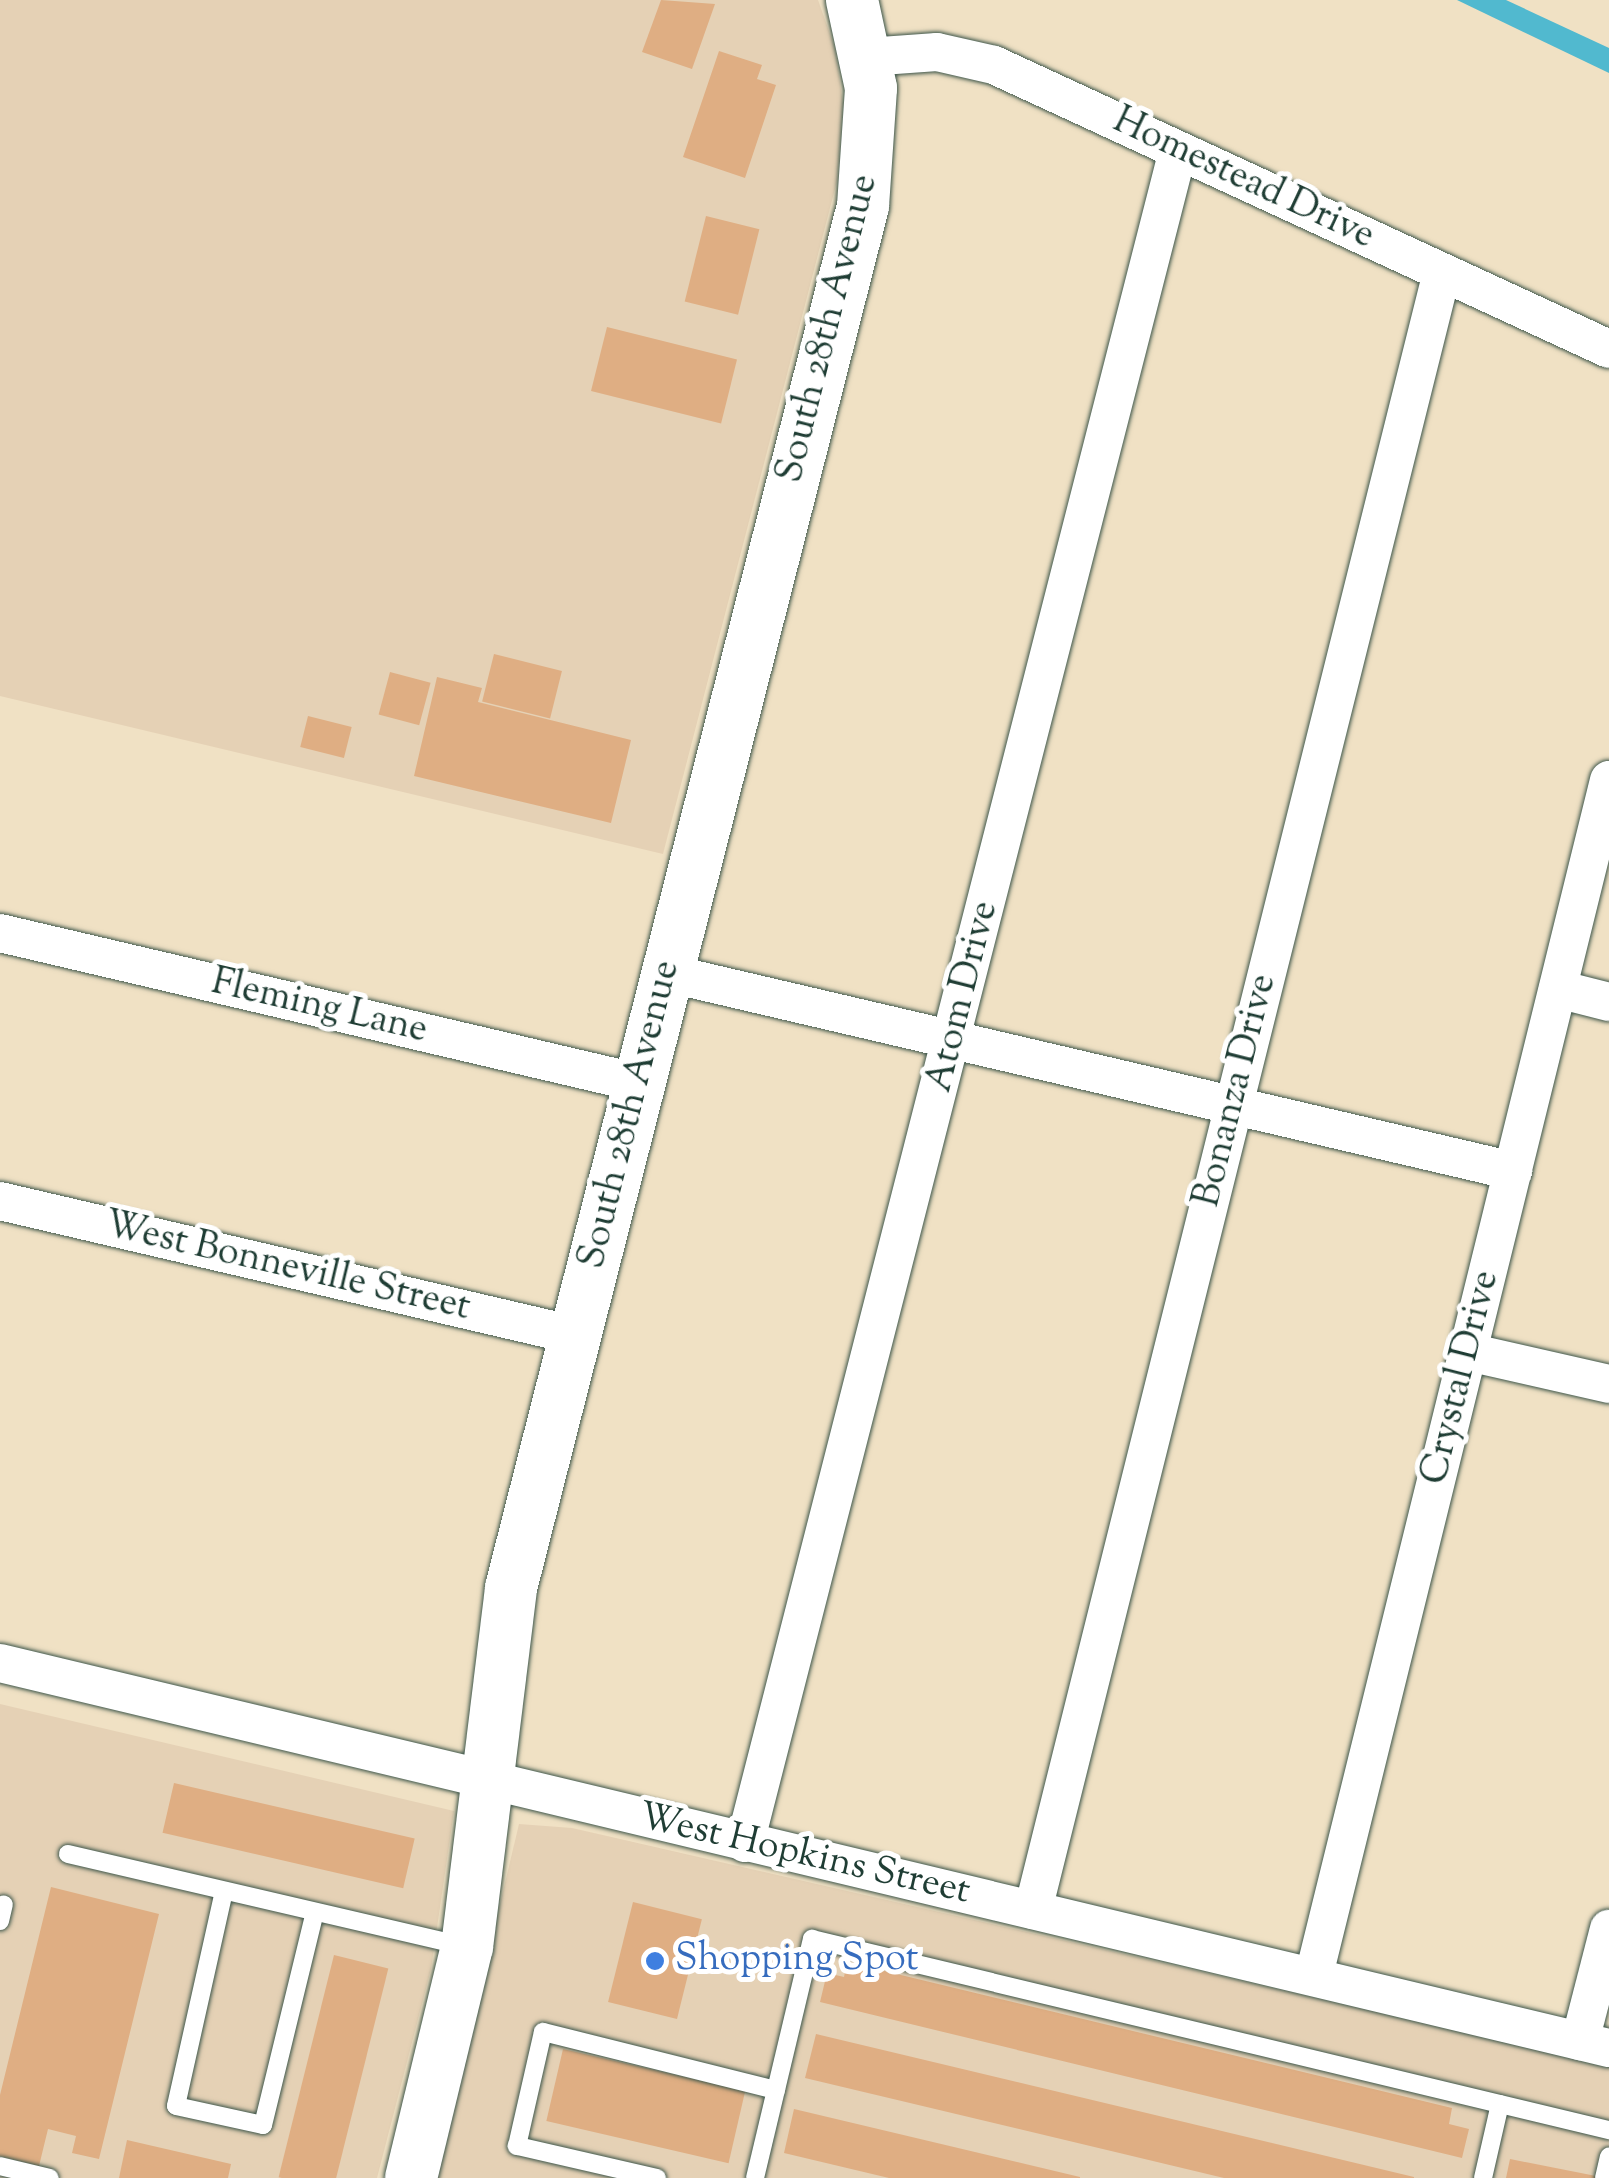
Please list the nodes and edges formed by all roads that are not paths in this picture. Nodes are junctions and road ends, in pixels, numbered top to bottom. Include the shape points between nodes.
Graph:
1 (852, 0) edge
2 (866, 57) junction
3 (1178, 150) junction
4 (1442, 272) junction
5 (1609, 349) edge
6 (1609, 780) edge
7 (0, 932) edge
8 (667, 974) junction
9 (1558, 990) junction
10 (1609, 1002) edge
11 (954, 1040) junction
12 (639, 1083) junction
13 (1233, 1105) junction
14 (1513, 1171) junction
15 (0, 1201) edge
16 (574, 1336) junction
17 (1468, 1352) junction
18 (1609, 1384) edge
19 (0, 1663) edge
20 (485, 1779) junction
21 (745, 1843) junction
22 (68, 1854) dead end
23 (224, 1890) junction
24 (1033, 1910) junction
25 (315, 1912) junction
26 (1609, 1929) edge
27 (467, 1948) junction
28 (1314, 1975) junction
29 (1595, 2044) edge
30 (776, 2090) junction
31 (1500, 2104) junction
32 (1609, 2130) edge
33 (1609, 2157) edge
34 (0, 2166) edge
35 (50, 2178) edge
36 (411, 2178) edge
37 (656, 2178) edge
38 (755, 2178) edge
39 (1483, 2178) edge
40 (1604, 2178) edge

1 - 2 main road, South 28th Avenue
2 - 3 street, Homestead Drive via 937,52 968,58
2 - 8 main road, South 28th Avenue via 871,138 863,206
3 - 4 street, Homestead Drive
3 - 11 street, Atom Drive
4 - 5 street, Homestead Drive
4 - 13 street, Bonanza Drive
6 - 9 street, Crystal Drive
7 - 12 street, Fleming Lane
8 - 11 street
8 - 12 main road, South 28th Avenue
9 - 10 street
9 - 14 street, Crystal Drive
11 - 13 street
11 - 21 street, Atom Drive
12 - 16 main road, South 28th Avenue
13 - 14 street
13 - 24 street, Bonanza Drive
14 - 17 street, Crystal Drive
15 - 16 street, West Bonneville Street
16 - 20 main road, South 28th Avenue via 511,1588
17 - 18 street
17 - 28 street, Crystal Drive
19 - 20 street, West Hopkins Street
20 - 21 street, West Hopkins Street
20 - 27 main road, South 28th Avenue
21 - 24 street, West Hopkins Street
22 - 23 lane
23 - 25 lane
23 - 25 lane via 176,2106 262,2125
24 - 28 street, West Hopkins Street
25 - 27 lane
26 - 29 street
27 - 36 main road, South 28th Avenue
28 - 29 street, West Hopkins Street
30 - 31 lane via 812,1939
30 - 37 lane via 543,2032 517,2146
30 - 38 lane
31 - 32 lane
31 - 39 lane
33 - 40 lane
34 - 35 lane

